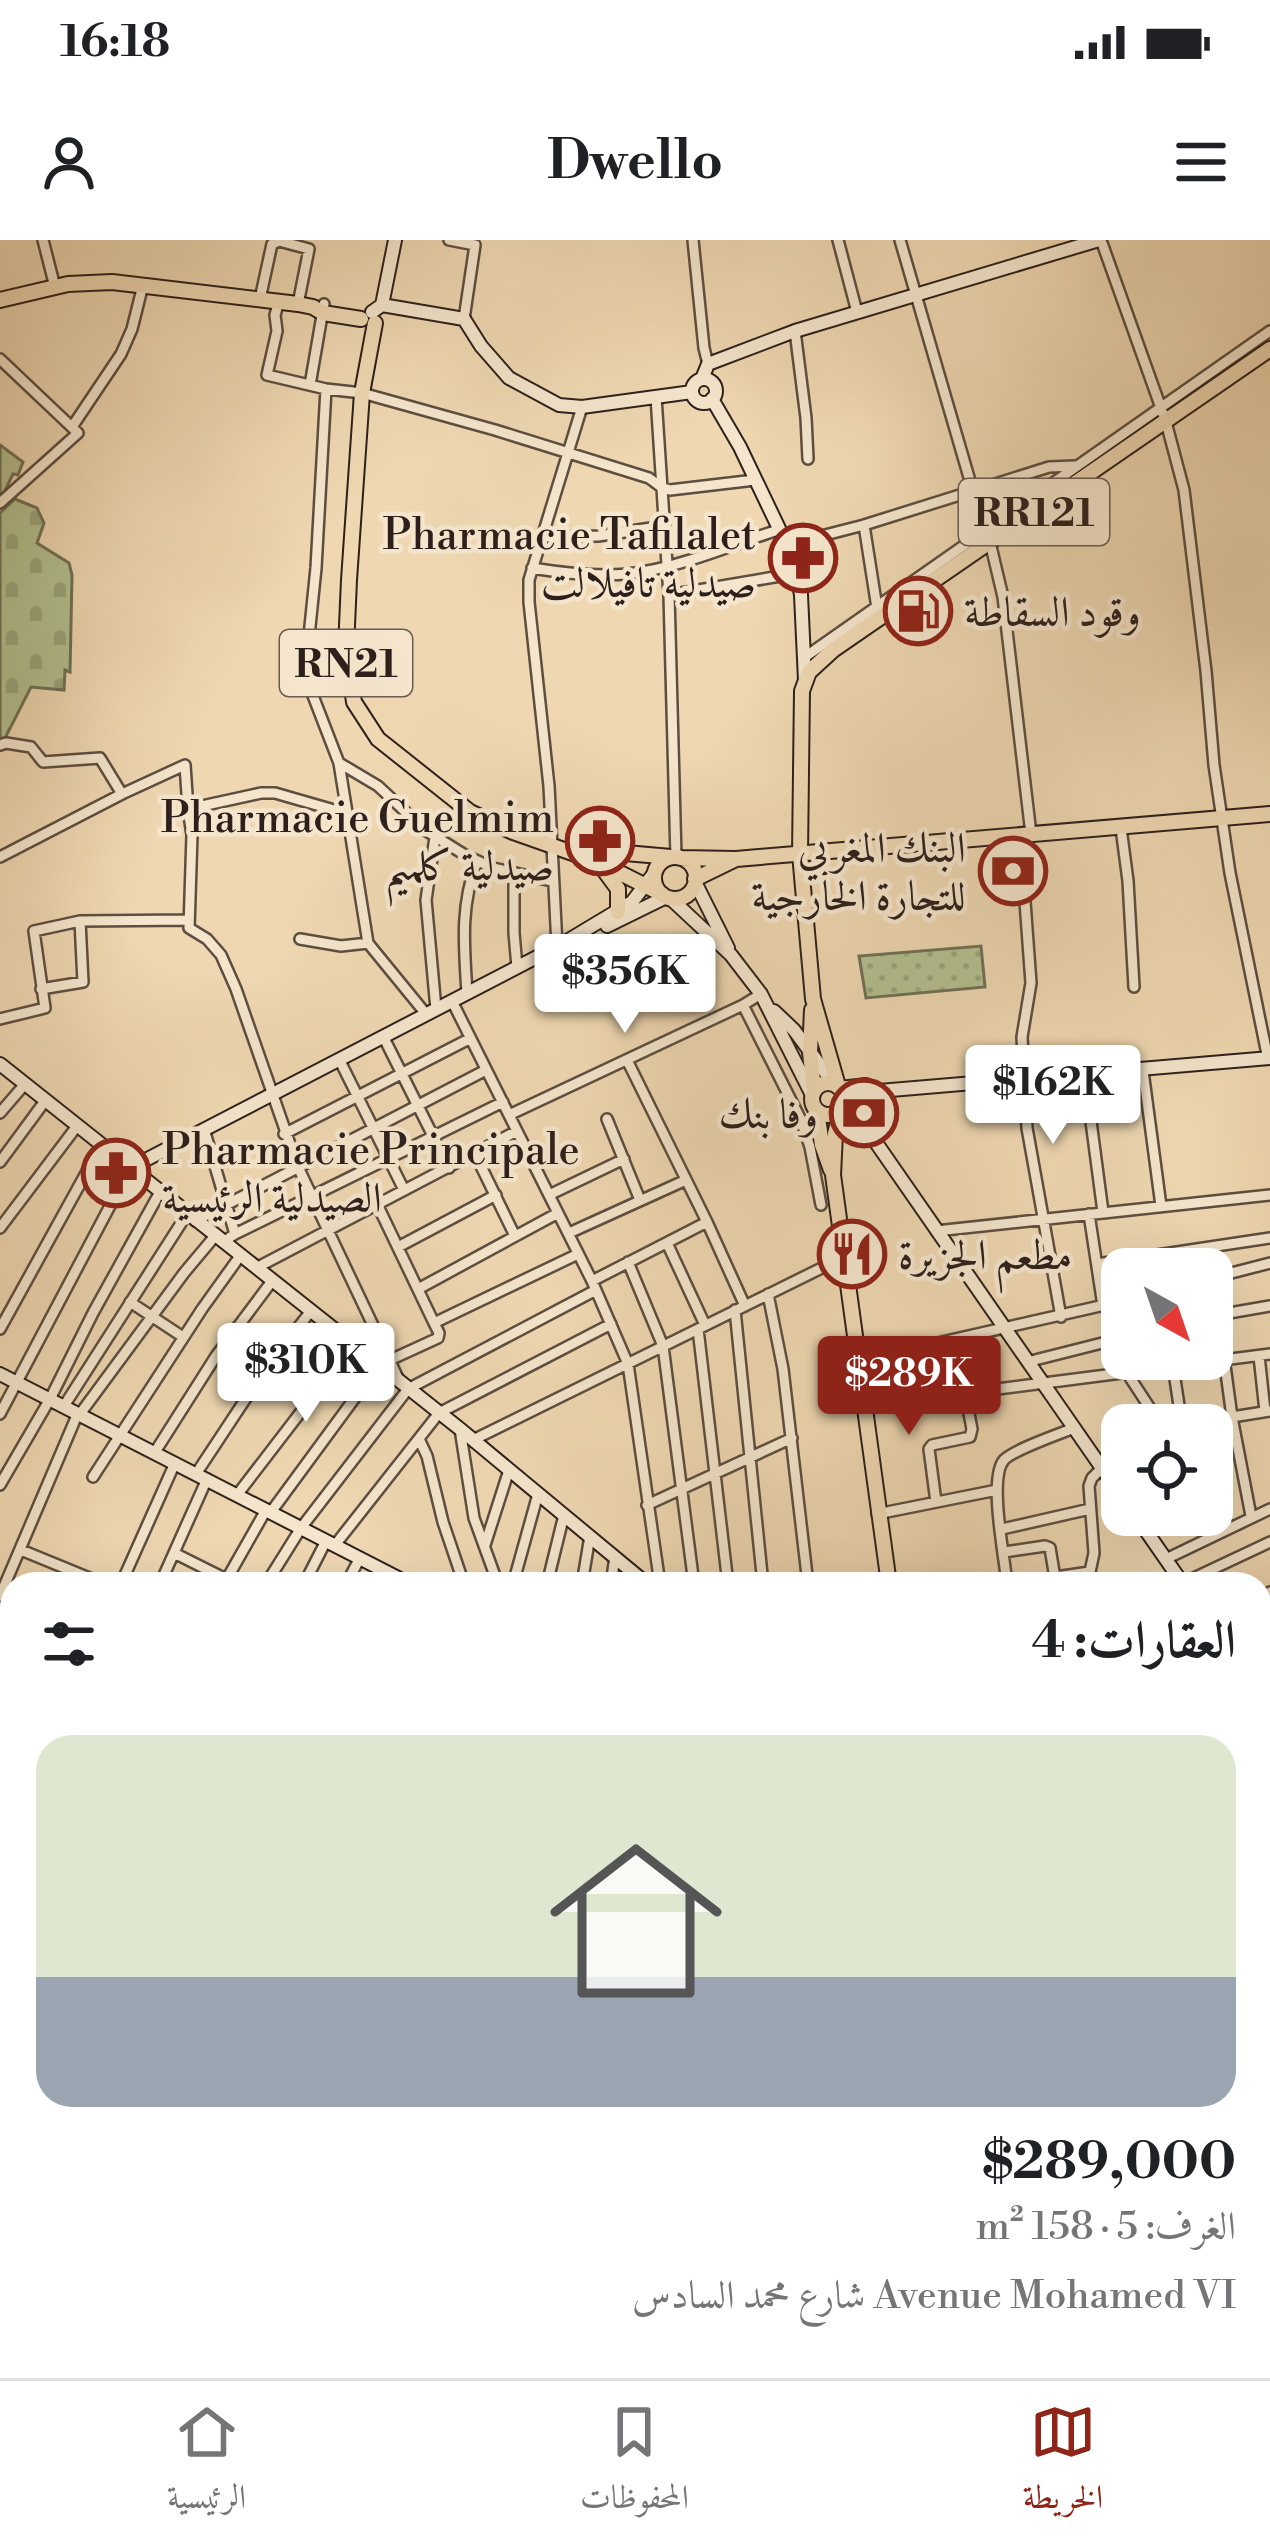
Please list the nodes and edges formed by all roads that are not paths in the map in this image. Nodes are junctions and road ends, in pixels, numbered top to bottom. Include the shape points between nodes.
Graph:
1 (43, 240) edge
2 (395, 240) edge
3 (449, 240) edge
4 (707, 240) edge
5 (838, 240) edge
6 (901, 240) edge
7 (1100, 240) edge
8 (693, 242) edge
9 (143, 285) junction
10 (55, 286) junction
11 (917, 294) junction
12 (260, 299) junction
13 (0, 300) edge
14 (278, 301) junction
15 (315, 307) junction
16 (857, 313) junction
17 (370, 316) junction
18 (464, 319) junction
19 (795, 331) junction
20 (1270, 331) edge
21 (1270, 350) edge
22 (0, 358) edge
23 (708, 364) junction
24 (702, 379) junction
25 (310, 385) junction
26 (326, 389) junction
27 (692, 392) junction
28 (362, 393) junction
29 (656, 397) junction
30 (712, 399) junction
31 (1161, 406) junction
32 (582, 407) junction
33 (1166, 422) junction
34 (72, 428) junction
35 (569, 453) junction
36 (808, 460) dead end
37 (1075, 466) junction
38 (754, 480) junction
39 (661, 487) junction
40 (974, 489) junction
41 (0, 503) edge
42 (864, 525) junction
43 (664, 526) junction
44 (778, 530) junction
45 (544, 536) junction
46 (987, 536) junction
47 (786, 545) junction
48 (667, 566) junction
49 (532, 568) junction
50 (798, 573) junction
51 (669, 595) junction
52 (879, 612) junction
53 (805, 657) junction
54 (805, 681) junction
55 (0, 745) edge
56 (339, 763) junction
57 (122, 794) junction
58 (188, 809) junction
59 (347, 814) junction
60 (1270, 814) edge
61 (1222, 819) junction
62 (1121, 828) junction
63 (1026, 834) junction
64 (435, 837) junction
65 (554, 845) junction
66 (800, 854) junction
67 (0, 857) edge
68 (676, 857) junction
69 (736, 859) junction
70 (477, 861) junction
71 (598, 862) junction
72 (655, 872) junction
73 (514, 874) junction
74 (695, 880) junction
75 (552, 881) junction
76 (646, 887) junction
77 (666, 896) junction
78 (617, 912) junction
79 (189, 920) junction
80 (80, 921) junction
81 (300, 939) dead end
82 (368, 943) junction
83 (560, 945) junction
84 (731, 955) junction
85 (518, 967) junction
86 (1134, 988) dead end
87 (40, 989) junction
88 (466, 993) junction
89 (761, 994) junction
90 (813, 999) junction
91 (452, 1001) junction
92 (743, 1005) junction
93 (770, 1008) junction
94 (431, 1011) junction
95 (0, 1019) edge
96 (383, 1036) junction
97 (470, 1040) junction
98 (810, 1052) junction
99 (339, 1059) junction
100 (1269, 1059) edge
101 (627, 1060) junction
102 (0, 1064) edge
103 (485, 1070) junction
104 (1143, 1071) junction
105 (400, 1074) junction
106 (1085, 1076) junction
107 (1025, 1079) junction
108 (25, 1084) junction
109 (272, 1094) junction
110 (873, 1094) junction
111 (356, 1096) junction
112 (45, 1100) junction
113 (814, 1100) junction
114 (842, 1101) junction
115 (502, 1102) junction
116 (417, 1106) junction
117 (0, 1113) edge
118 (509, 1115) junction
119 (607, 1119) dead end
120 (77, 1126) junction
121 (204, 1129) junction
122 (373, 1129) junction
123 (517, 1131) junction
124 (284, 1134) junction
125 (433, 1136) junction
126 (101, 1146) junction
127 (475, 1154) junction
128 (387, 1159) junction
129 (624, 1159) junction
130 (0, 1162) edge
131 (298, 1167) junction
132 (130, 1168) junction
133 (449, 1168) junction
134 (833, 1174) junction
135 (686, 1180) junction
136 (404, 1190) junction
137 (160, 1192) junction
138 (549, 1195) junction
139 (1270, 1195) edge
140 (312, 1196) junction
141 (496, 1196) junction
142 (640, 1200) junction
143 (227, 1204) junction
144 (376, 1204) junction
145 (821, 1205) dead end
146 (1161, 1206) junction
147 (1103, 1212) junction
148 (558, 1213) junction
149 (1089, 1214) junction
150 (191, 1217) junction
151 (1045, 1219) junction
152 (707, 1222) junction
153 (0, 1228) edge
154 (328, 1229) junction
155 (935, 1232) junction
156 (569, 1233) junction
157 (515, 1236) junction
158 (225, 1237) junction
159 (1270, 1238) edge
160 (667, 1243) junction
161 (398, 1247) junction
162 (578, 1253) junction
163 (240, 1256) junction
164 (844, 1257) junction
165 (628, 1262) junction
166 (1270, 1263) edge
167 (1097, 1264) junction
168 (256, 1268) junction
169 (1233, 1273) edge
170 (272, 1281) junction
171 (594, 1286) junction
172 (418, 1289) junction
173 (1101, 1292) edge
174 (768, 1294) junction
175 (130, 1302) junction
176 (1270, 1306) edge
177 (1101, 1307) edge
178 (740, 1308) junction
179 (311, 1311) junction
180 (1233, 1312) edge
181 (4, 1313) edge
182 (1061, 1317) junction
183 (152, 1318) junction
184 (434, 1323) junction
185 (611, 1324) junction
186 (702, 1327) junction
187 (0, 1328) edge
188 (1004, 1328) junction
189 (378, 1333) junction
190 (183, 1337) junction
191 (1101, 1343) edge
192 (353, 1344) junction
193 (663, 1346) junction
194 (1264, 1355) edge
195 (1233, 1358) edge
196 (859, 1361) junction
197 (384, 1362) junction
198 (1027, 1362) junction
199 (628, 1364) junction
200 (0, 1374) edge
201 (1101, 1376) edge
202 (16, 1382) junction
203 (1042, 1384) junction
204 (404, 1386) junction
205 (965, 1393) junction
206 (50, 1399) junction
207 (64, 1406) junction
208 (863, 1406) junction
209 (440, 1413) junction
210 (1268, 1413) edge
211 (0, 1414) edge
212 (79, 1414) junction
213 (1233, 1417) edge
214 (1233, 1422) edge
215 (1074, 1428) junction
216 (460, 1429) junction
217 (122, 1434) junction
218 (792, 1438) junction
219 (418, 1439) junction
220 (473, 1440) junction
221 (154, 1452) junction
222 (749, 1458) junction
223 (175, 1463) junction
224 (1101, 1467) edge
225 (1101, 1469) edge
226 (509, 1470) junction
227 (716, 1473) junction
228 (202, 1476) junction
229 (92, 1477) dead end
230 (0, 1485) edge
231 (680, 1490) junction
232 (997, 1490) junction
233 (538, 1494) junction
234 (237, 1495) junction
235 (936, 1502) junction
236 (646, 1505) junction
237 (1090, 1509) junction
238 (1270, 1509) edge
239 (268, 1511) junction
240 (877, 1514) junction
241 (564, 1515) junction
242 (1251, 1516) junction
243 (1233, 1525) edge
244 (301, 1528) junction
245 (1002, 1529) junction
246 (590, 1536) junction
247 (1150, 1536) edge
248 (1211, 1536) edge
249 (1270, 1542) edge
250 (330, 1543) junction
251 (485, 1546) junction
252 (21, 1550) junction
253 (174, 1552) junction
254 (1004, 1552) junction
255 (615, 1557) junction
256 (360, 1558) junction
257 (1166, 1559) junction
258 (11, 1572) edge
259 (75, 1572) edge
260 (126, 1572) edge
261 (165, 1572) edge
262 (208, 1572) edge
263 (231, 1572) edge
264 (274, 1572) edge
265 (312, 1572) edge
266 (352, 1572) edge
267 (384, 1572) edge
268 (460, 1572) edge
269 (494, 1572) edge
270 (516, 1572) edge
271 (550, 1572) edge
272 (585, 1572) edge
273 (613, 1572) edge
274 (633, 1572) edge
275 (658, 1572) edge
276 (692, 1572) edge
277 (727, 1572) edge
278 (762, 1572) edge
279 (807, 1572) edge
280 (887, 1572) edge
281 (1006, 1572) edge
282 (1055, 1572) edge
283 (1092, 1572) edge
284 (1175, 1572) edge
285 (1208, 1572) edge

1 - 10 street
2 - 17 street
3 - 18 street via 475,245
4 - 8 street
5 - 16 street
6 - 11 street
7 - 11 street
7 - 31 street
8 - 23 street
9 - 10 main road
9 - 12 main road
9 - 34 street via 121,354
10 - 13 main road
11 - 16 street
11 - 40 street
12 - 14 main road
12 - 15 street via 279,241 309,249
14 - 15 main road
14 - 25 street via 267,375
15 - 17 main road
15 - 25 street
16 - 19 street
17 - 18 street
17 - 28 main road, RN21
18 - 32 street via 509,378 559,405
19 - 23 street
19 - 36 street
20 - 31 street
21 - 33 main road, RR121
22 - 34 street
23 - 24 street
24 - 27 street
24 - 30 street via 715,385
25 - 26 street
26 - 28 street
26 - 56 street via 304,675
27 - 29 street
27 - 30 street via 700,402
28 - 35 street
28 - 65 main road, RN21 via 346,648 354,702 378,739 444,794
29 - 32 street
29 - 39 street
30 - 38 street
31 - 33 street
31 - 37 street
32 - 35 street
33 - 46 main road, RR121
33 - 61 street via 1184,490
34 - 41 street via 78,433
35 - 39 street
35 - 45 street
37 - 40 street
37 - 46 street
38 - 39 street
38 - 44 street
39 - 43 street
40 - 42 street
40 - 46 street
42 - 47 street
42 - 52 street
43 - 45 street
43 - 48 street
44 - 47 street
44 - 48 street
45 - 49 street
46 - 52 main road, RR121
46 - 63 street via 1003,596
47 - 50 street
48 - 49 street via 608,575
48 - 51 street
49 - 65 street
50 - 51 street
50 - 53 street
51 - 68 street
52 - 53 street
52 - 54 main road, RR121
53 - 54 street
54 - 66 main road
55 - 57 street via 31,747 44,762 100,758
56 - 59 street
56 - 64 street
57 - 58 street via 185,765
57 - 67 street
58 - 59 street via 261,793
58 - 79 street
59 - 82 street
60 - 61 main road, RN21
61 - 62 main road, RN21
61 - 100 street
62 - 63 main road, RN21
62 - 86 street
63 - 66 main road, RN21
63 - 107 street
64 - 70 street
64 - 94 street via 426,899
65 - 68 main road, RN21
65 - 71 main road, RN21
65 - 75 street
66 - 69 main road, RN21
66 - 90 main road
68 - 69 main road, RN21
68 - 72 main road
68 - 74 main road via 692,866
69 - 74 main road, RN21
70 - 73 street
70 - 88 street via 465,901
71 - 76 main road, RN21
71 - 78 main road via 618,889
72 - 76 street
72 - 77 main road
73 - 75 street
73 - 85 street
74 - 77 main road, RN21 via 683,897
74 - 84 street
75 - 83 street
76 - 77 main road, RN21
76 - 78 street
77 - 83 street
77 - 84 street
78 - 83 street
79 - 80 street
79 - 109 street via 221,955
80 - 87 street via 83,982
80 - 87 street via 34,931
81 - 82 street
82 - 94 street
83 - 85 street
84 - 89 street
85 - 88 street
87 - 95 street via 45,1008
88 - 91 street
89 - 92 street
89 - 93 street
90 - 98 main road
90 - 114 main road
91 - 94 street
91 - 97 street
92 - 101 street
92 - 145 street via 801,1120
93 - 98 street
93 - 113 street
94 - 96 street
96 - 99 street
96 - 105 street
97 - 103 street
97 - 105 street
98 - 113 main road
98 - 114 street
99 - 109 street
99 - 111 street
100 - 104 street
101 - 118 street
101 - 135 street
102 - 108 street
103 - 115 street
103 - 116 street
104 - 106 street
104 - 146 street
105 - 111 street
105 - 116 street
106 - 107 street
106 - 147 street
107 - 110 street
107 - 151 street
108 - 112 street
108 - 117 street
109 - 121 street
109 - 124 street
110 - 114 street
110 - 114 street via 866,1085
111 - 122 street
111 - 124 street
112 - 120 street
112 - 130 street
113 - 114 main road via 826,1115
113 - 114 main road via 822,1084
113 - 134 main road
114 - 134 main road
114 - 155 street
115 - 118 street
115 - 125 street
116 - 122 street
116 - 125 street
118 - 123 street
119 - 129 street
120 - 126 street
120 - 153 street
121 - 132 street
121 - 143 street
122 - 128 street
122 - 131 street
123 - 127 street
123 - 138 street
124 - 131 street
125 - 128 street
125 - 133 street
126 - 132 street
126 - 181 street
127 - 133 street
127 - 141 street
128 - 136 street
128 - 140 street
129 - 138 street
129 - 142 street
131 - 140 street
131 - 143 street
132 - 137 street
132 - 202 street
133 - 136 street
134 - 164 main road
135 - 142 street
135 - 152 street
136 - 144 street
137 - 150 street
137 - 206 street
138 - 148 street
139 - 146 street
140 - 154 street
140 - 158 street
141 - 157 street
141 - 161 street
142 - 156 street
143 - 150 street
143 - 158 street
144 - 154 street
144 - 161 street
146 - 147 street
147 - 149 street
148 - 156 street
148 - 157 street
149 - 151 street
149 - 167 street
150 - 158 street
150 - 175 street
151 - 155 street
151 - 182 street
152 - 160 street
152 - 178 street
154 - 168 street
154 - 189 street
155 - 188 street
156 - 162 street
157 - 172 street
158 - 163 street
158 - 183 street
159 - 167 street
160 - 165 street
160 - 186 street
161 - 172 street
162 - 171 street
162 - 184 street
163 - 168 street
163 - 190 street
164 - 174 street
164 - 196 main road
165 - 171 street
165 - 193 street
166 - 169 street
167 - 173 street
168 - 170 street
170 - 179 street
170 - 221 street
171 - 185 street
171 - 204 street
172 - 184 street
174 - 178 street
174 - 218 street
175 - 183 street
175 - 207 street
176 - 180 street
177 - 182 street
178 - 186 street
178 - 222 street
179 - 192 street
179 - 228 street via 266,1368
181 - 187 street
182 - 188 street
183 - 190 street
183 - 212 street
184 - 197 street via 438,1339
185 - 199 street
185 - 209 street
186 - 193 street
186 - 227 street
188 - 196 street
188 - 198 street
189 - 192 street
189 - 197 street
190 - 217 street
191 - 198 street
192 - 197 street
192 - 234 street
193 - 199 street
193 - 231 street
194 - 195 street
194 - 210 street
196 - 208 main road
197 - 204 street
197 - 239 street
198 - 203 street
199 - 220 street
199 - 236 street
200 - 202 street
201 - 203 street
202 - 206 street
202 - 211 street
203 - 205 street
203 - 215 street
204 - 209 street
204 - 244 street
205 - 208 street
205 - 235 street via 970,1437 929,1449
206 - 207 street
206 - 230 street
207 - 212 street
208 - 240 main road
209 - 216 street
209 - 219 street
210 - 213 street
212 - 217 street
212 - 252 street
214 - 242 street
215 - 224 street
215 - 232 street via 1003,1461
216 - 220 street
216 - 251 street
217 - 221 street
217 - 229 street
218 - 222 street
218 - 279 street
219 - 250 street
219 - 268 street
220 - 226 street
221 - 223 street
222 - 227 street
222 - 278 street
223 - 228 street
223 - 260 street
225 - 237 street via 1090,1482
226 - 233 street
226 - 251 street
227 - 231 street
227 - 277 street
228 - 234 street
228 - 253 street
231 - 236 street
231 - 276 street
232 - 235 street
232 - 245 street
233 - 241 street
233 - 270 street
234 - 239 street
235 - 240 street
236 - 275 street
237 - 245 street
237 - 283 street
238 - 242 street
239 - 244 street
239 - 263 street
240 - 280 main road
241 - 246 street
241 - 271 street
242 - 243 street
244 - 250 street
244 - 264 street
245 - 254 street
246 - 255 street
246 - 272 street
247 - 257 street
248 - 257 street
249 - 285 street
250 - 256 street
250 - 265 street
251 - 269 street
252 - 258 street
252 - 259 street
253 - 261 street
253 - 262 street
254 - 281 street
254 - 282 street via 1048,1547
255 - 273 street
255 - 274 street
256 - 266 street
256 - 267 street
257 - 284 street

